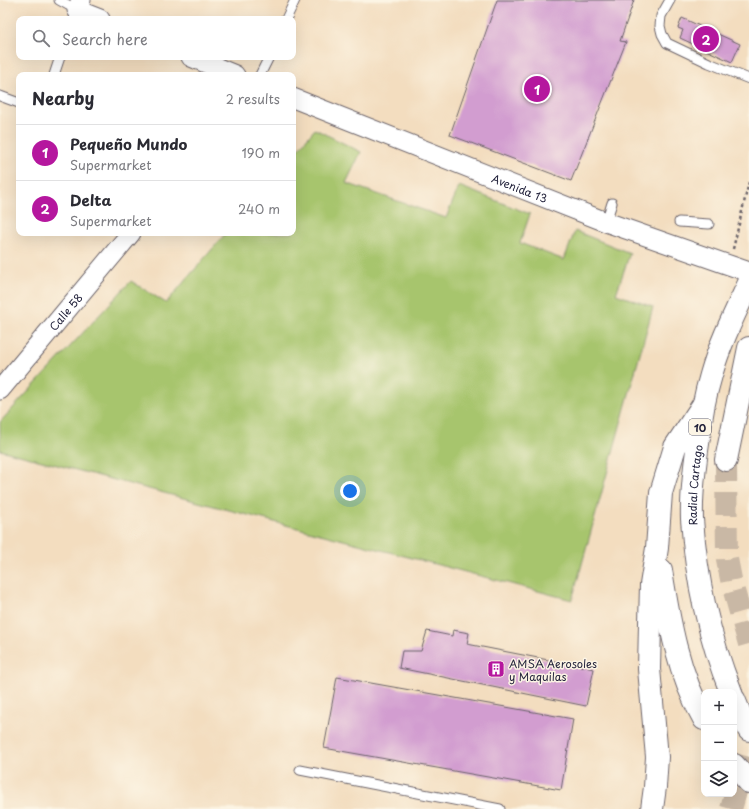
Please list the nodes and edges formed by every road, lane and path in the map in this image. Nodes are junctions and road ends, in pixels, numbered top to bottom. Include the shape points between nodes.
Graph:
1 (59, 0) edge
2 (295, 0) edge
3 (670, 0) edge
4 (77, 10) edge
5 (92, 16) edge
6 (287, 16) edge
7 (59, 60) edge
8 (198, 60) edge
9 (268, 60) edge
10 (55, 72) edge
11 (228, 72) edge
12 (262, 72) edge
13 (749, 78) edge
14 (0, 96) edge
15 (296, 99) edge
16 (16, 102) edge
17 (749, 182) edge
18 (612, 203) dead end
19 (606, 222) junction
20 (679, 222) dead end
21 (709, 224) dead end
22 (128, 236) edge
23 (729, 265) junction
24 (749, 272) edge
25 (749, 283) edge
26 (749, 348) edge
27 (0, 390) edge
28 (703, 404) junction
29 (726, 460) tunnel mouth
30 (657, 548) junction
31 (730, 689) edge
32 (737, 706) edge
33 (701, 712) edge
34 (749, 730) edge
35 (737, 768) edge
36 (300, 770) dead end
37 (749, 782) edge
38 (500, 809) edge
39 (652, 809) edge

1 - 4 lane
2 - 6 lane
3 - 13 lane via 661,16 660,26 667,43
4 - 5 street
7 - 10 lane
8 - 11 street
9 - 12 lane
14 - 16 lane
15 - 19 street, Avenida 13
17 - 23 path
18 - 19 lane
19 - 23 street, Avenida 13
20 - 21 lane
22 - 27 street, Calle 58
23 - 24 street, Avenida 13
25 - 28 main road, Radial Cartago / 10 via 720,347
26 - 29 main road
28 - 30 main road via 675,447 661,493
28 - 31 main road, Radial Cartago / 10 via 695,465 692,517 699,580 710,630
30 - 33 main road via 668,613 683,671
30 - 39 main road via 651,586 650,623 650,669 657,758
32 - 34 main road
35 - 37 main road
36 - 38 lane

